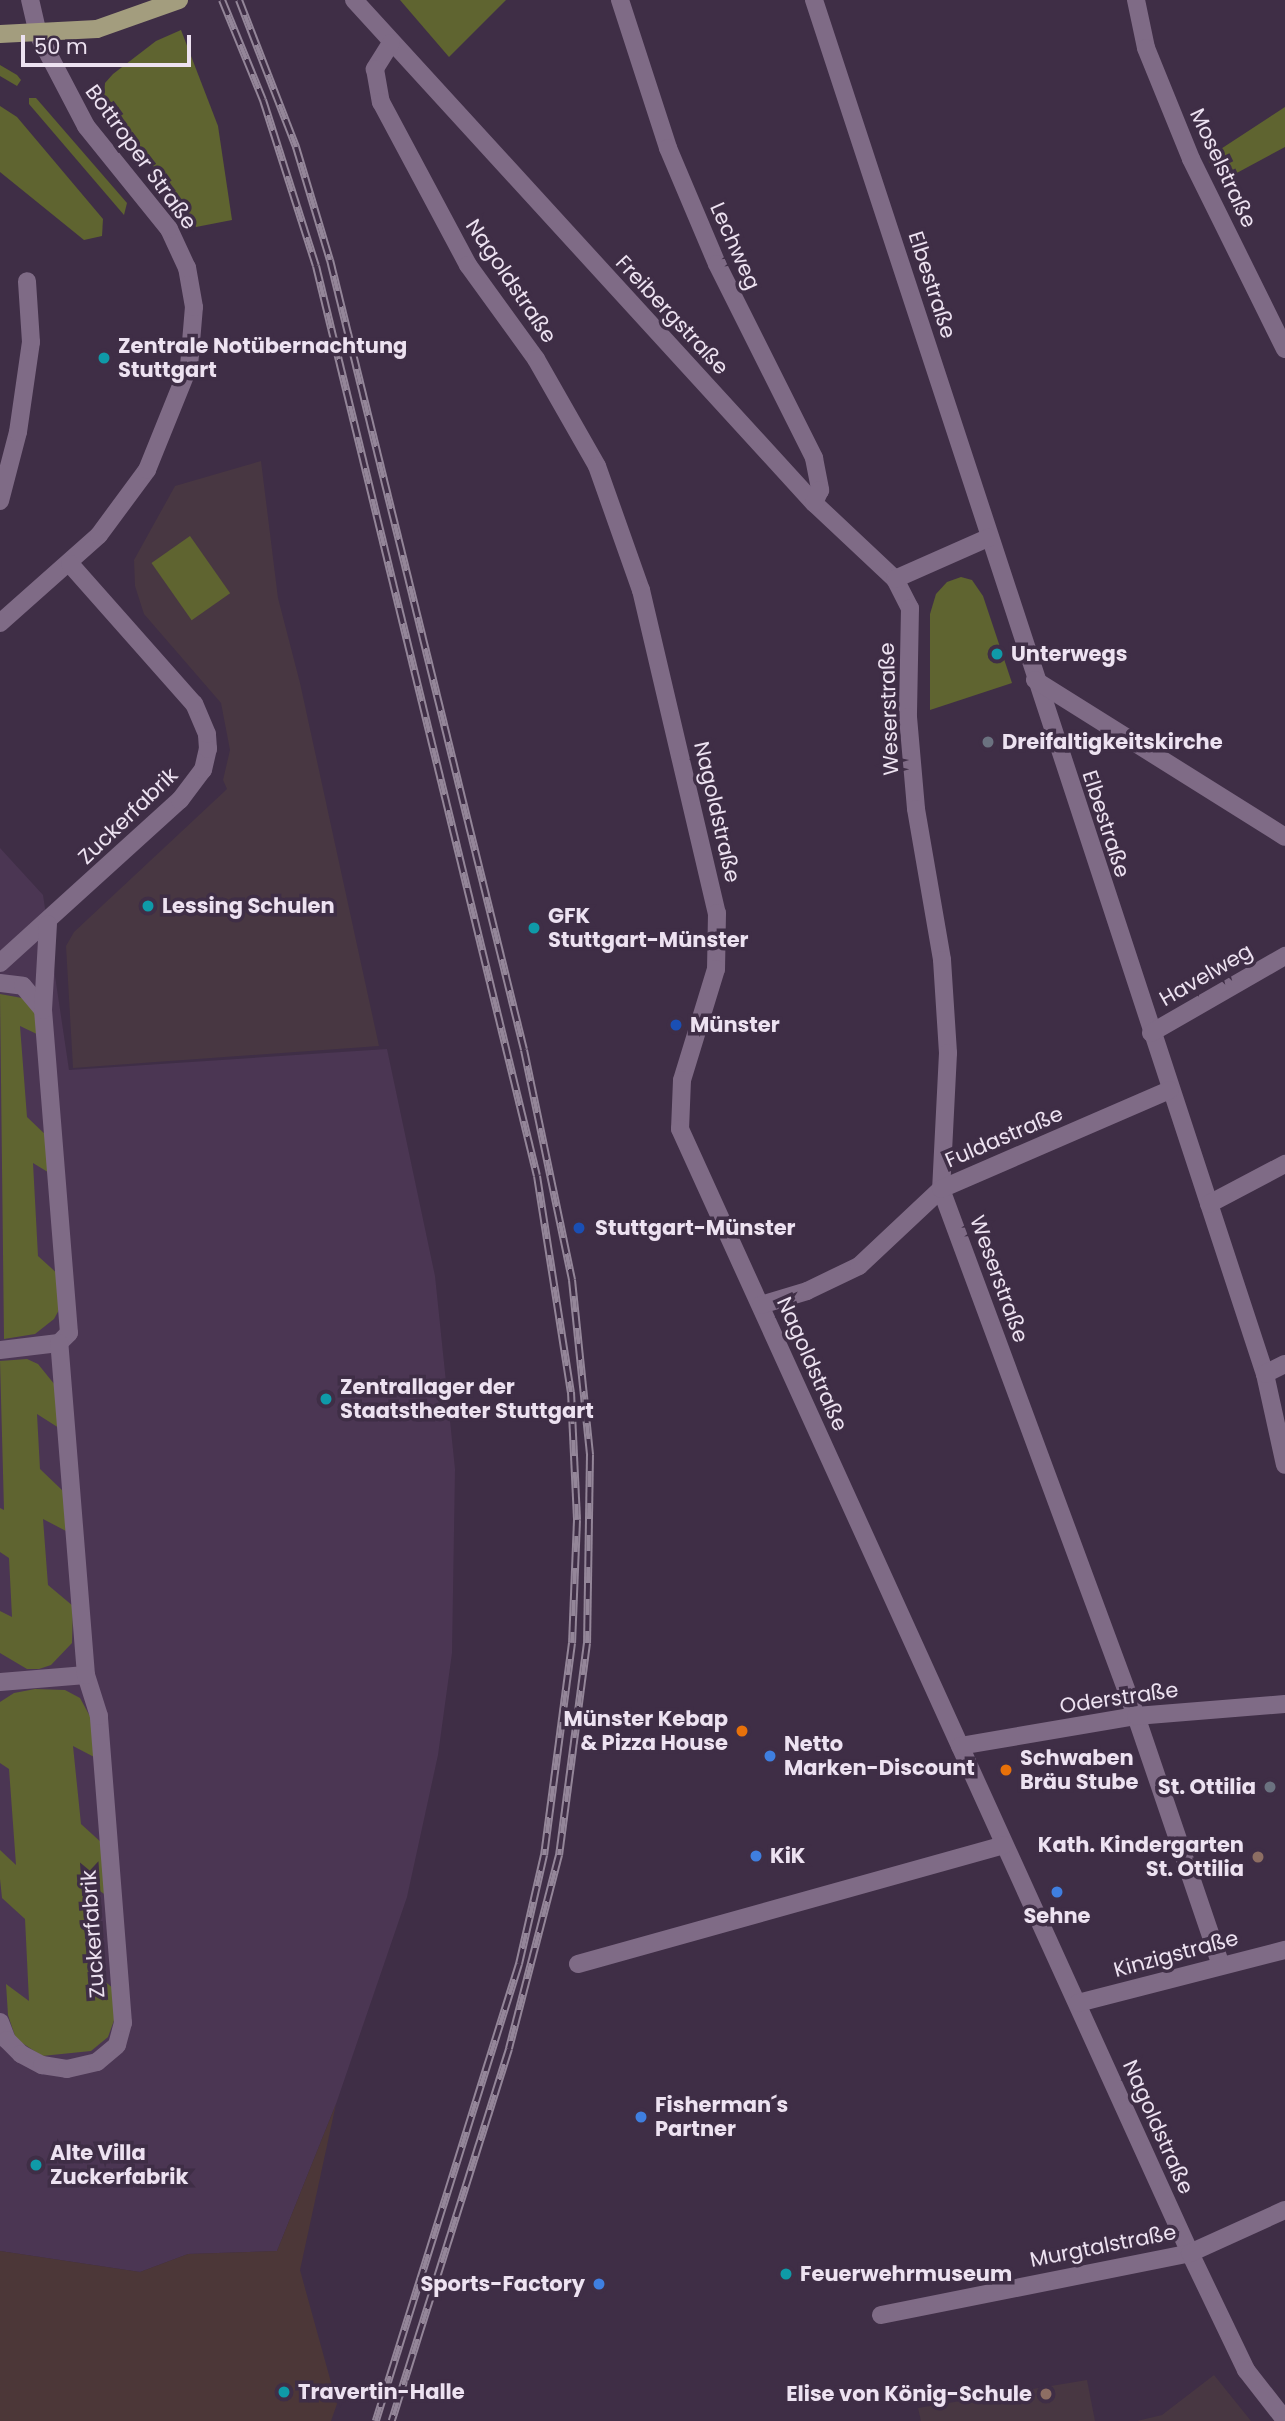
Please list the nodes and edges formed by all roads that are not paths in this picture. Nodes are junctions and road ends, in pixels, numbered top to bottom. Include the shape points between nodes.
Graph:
1 (30, 0) edge
2 (179, 0) edge
3 (354, 0) edge
4 (620, 0) edge
5 (814, 0) edge
6 (1136, 0) edge
7 (0, 34) edge
8 (38, 34) junction
9 (391, 43) junction
10 (27, 281) dead end
11 (1285, 349) edge
12 (0, 501) edge
13 (814, 503) junction
14 (988, 538) junction
15 (70, 564) junction
16 (895, 579) junction
17 (0, 621) edge
18 (1035, 680) junction
19 (1285, 837) edge
20 (48, 924) junction
21 (1285, 956) edge
22 (0, 963) edge
23 (0, 983) edge
24 (43, 1010) junction
25 (1151, 1033) junction
26 (1170, 1090) junction
27 (1285, 1164) edge
28 (941, 1189) junction
29 (1209, 1204) junction
30 (761, 1305) junction
31 (59, 1343) junction
32 (0, 1350) edge
33 (1285, 1364) edge
34 (1265, 1374) junction
35 (1285, 1465) edge
36 (86, 1675) junction
37 (0, 1682) edge
38 (1285, 1704) edge
39 (1136, 1716) junction
40 (960, 1746) junction
41 (1004, 1845) junction
42 (1285, 1950) edge
43 (578, 1964) dead end
44 (1221, 1965) junction
45 (1078, 2003) junction
46 (0, 2022) edge
47 (1285, 2210) edge
48 (1190, 2253) junction
49 (881, 2315) dead end
50 (1285, 2420) edge

1 - 8 street, Bottroper Straße
2 - 8 main road via 97,29
3 - 9 street, Freibergstraße
4 - 13 street, Lechweg via 668,148 697,218 814,458 820,490
5 - 14 street, Elbestraße
6 - 11 street, Moselstraße via 1146,47 1191,159
7 - 8 main road
8 - 15 street, Bottroper Straße via 86,126 169,229 187,268 194,307 188,366 147,471 99,535
9 - 13 street, Freibergstraße
9 - 30 street, Nagoldstraße via 375,69 381,102 468,265 537,359 597,466 641,590 717,913 716,969 682,1080 680,1129
10 - 12 street via 31,342 18,432
13 - 16 street, Freibergstraße
14 - 16 street
14 - 18 street, Elbestraße
15 - 17 street, Bottroper Straße
15 - 20 street, Zuckerfabrik via 194,704 207,734 208,750 203,769 180,800
16 - 28 street, Weserstraße via 910,608 908,717 916,809 942,960 948,1053
18 - 19 street
18 - 25 street, Elbestraße
20 - 22 street, Zuckerfabrik
20 - 24 street, Zuckerfabrik
21 - 25 street, Havelweg
23 - 24 street via 23,986
24 - 31 street, Zuckerfabrik via 69,1333
25 - 26 street, Elbestraße
26 - 28 street, Fuldastraße
26 - 29 street, Elbestraße
27 - 29 street
28 - 30 street, Fuldastraße via 859,1266 807,1291
28 - 39 street, Weserstraße
29 - 34 street, Elbestraße
30 - 40 street, Nagoldstraße
31 - 32 street
31 - 36 street, Zuckerfabrik
33 - 34 street
34 - 35 street, Elbestraße
36 - 37 street
36 - 46 street, Zuckerfabrik via 99,1716 123,2023 117,2045 97,2062 67,2069 42,2065 21,2054 7,2040
38 - 39 street, Oderstraße
39 - 40 street, Oderstraße
39 - 44 street, Weserstraße
40 - 41 street, Nagoldstraße
41 - 43 street
41 - 45 street, Nagoldstraße
42 - 44 street, Kinzigstraße
44 - 45 street, Kinzigstraße
45 - 48 street, Nagoldstraße
47 - 48 street, Murgtalstraße
48 - 49 street, Murgtalstraße
48 - 50 street, Nagoldstraße via 1246,2370

